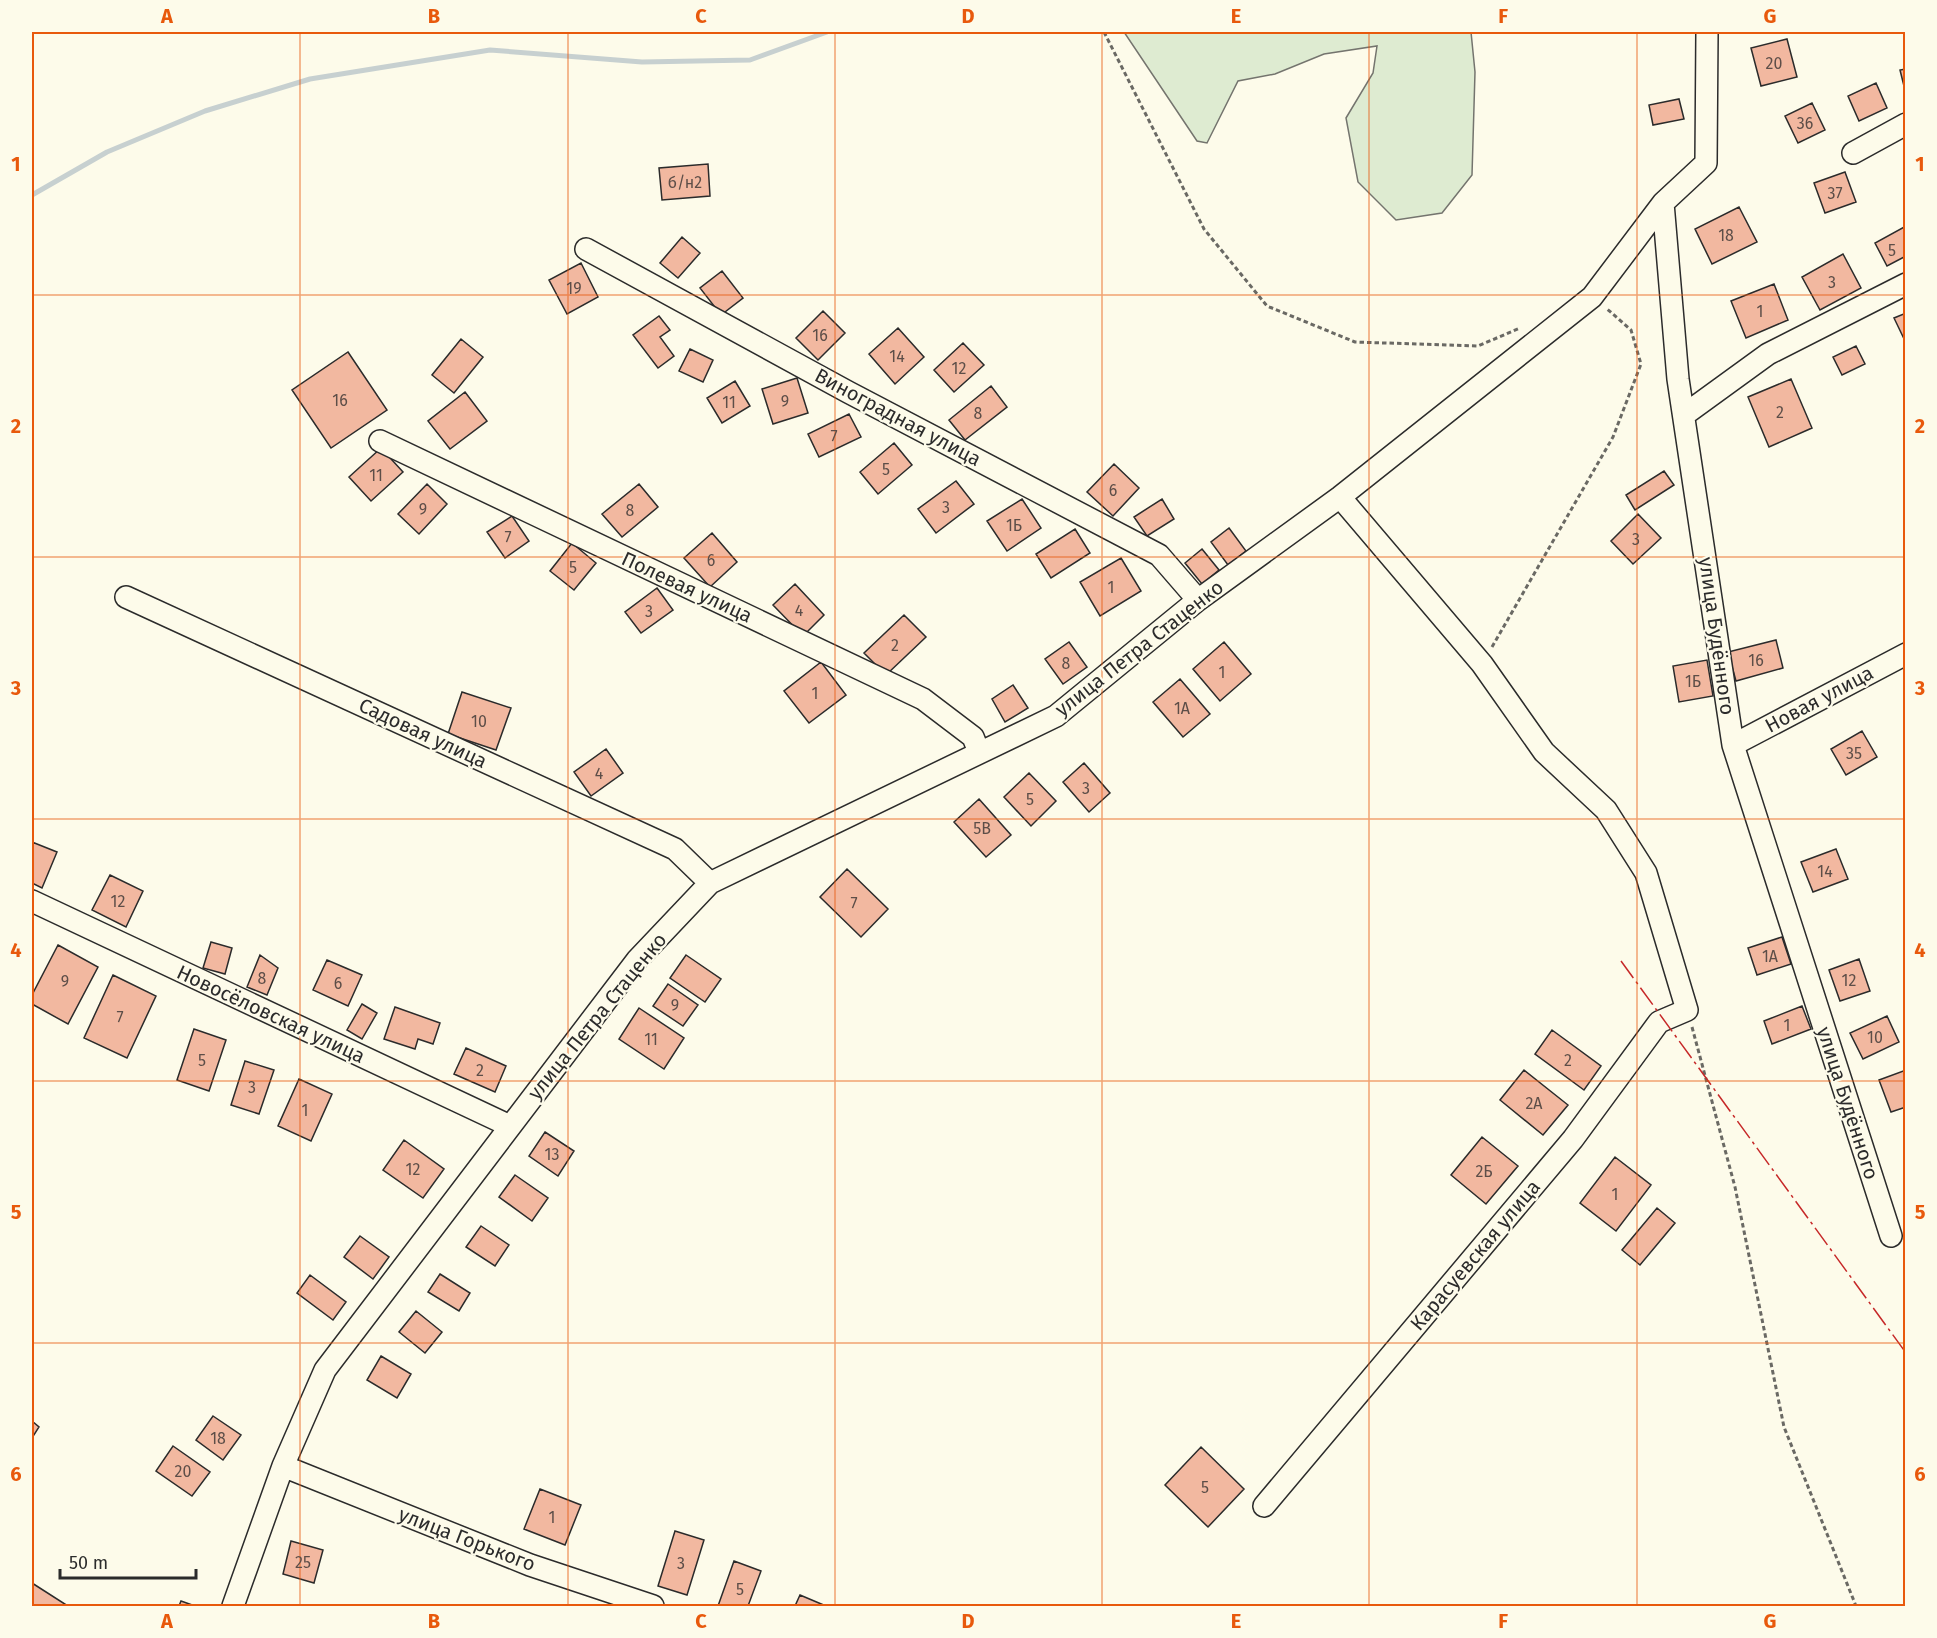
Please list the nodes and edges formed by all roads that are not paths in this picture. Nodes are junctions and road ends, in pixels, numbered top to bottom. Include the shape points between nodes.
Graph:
1 (1707, 32) edge
2 (1905, 124) edge
3 (1853, 153) dead end
4 (1663, 203) junction
5 (586, 249) dead end
6 (1905, 284) edge
7 (1684, 416) junction
8 (380, 441) dead end
9 (1340, 497) junction
10 (126, 597) dead end
11 (1198, 600) junction
12 (1905, 654) edge
13 (1733, 745) junction
14 (979, 752) junction
15 (710, 883) junction
16 (32, 902) edge
17 (510, 1126) junction
18 (1891, 1236) dead end
19 (283, 1467) junction
20 (1264, 1506) dead end
21 (233, 1606) edge
22 (653, 1606) edge

1 - 4 street via 1706,163
2 - 3 street
4 - 7 street, улица Будённого
4 - 9 street, улица Петра Стаценко via 1592,297
5 - 11 street, Виноградная улица via 1160,555
6 - 7 street via 1768,354
7 - 13 street, улица Будённого
8 - 14 street, Полевая улица via 923,699 973,737
9 - 11 street, улица Петра Стаценко
9 - 20 street, Карасуевская улица via 1482,664 1544,752 1606,810 1646,873 1687,1010 1659,1022 1573,1139
10 - 15 street, Садовая улица via 675,849
11 - 14 street, улица Петра Стаценко via 1056,716
12 - 13 street, Новая улица
13 - 18 street, улица Будённого
14 - 15 street, улица Петра Стаценко
15 - 17 street, улица Петра Стаценко via 637,960
16 - 17 street, Новосёловская улица
17 - 19 street, улица Петра Стаценко via 325,1370
19 - 21 street, улица Петра Стаценко
19 - 22 street, улица Горького via 530,1565

